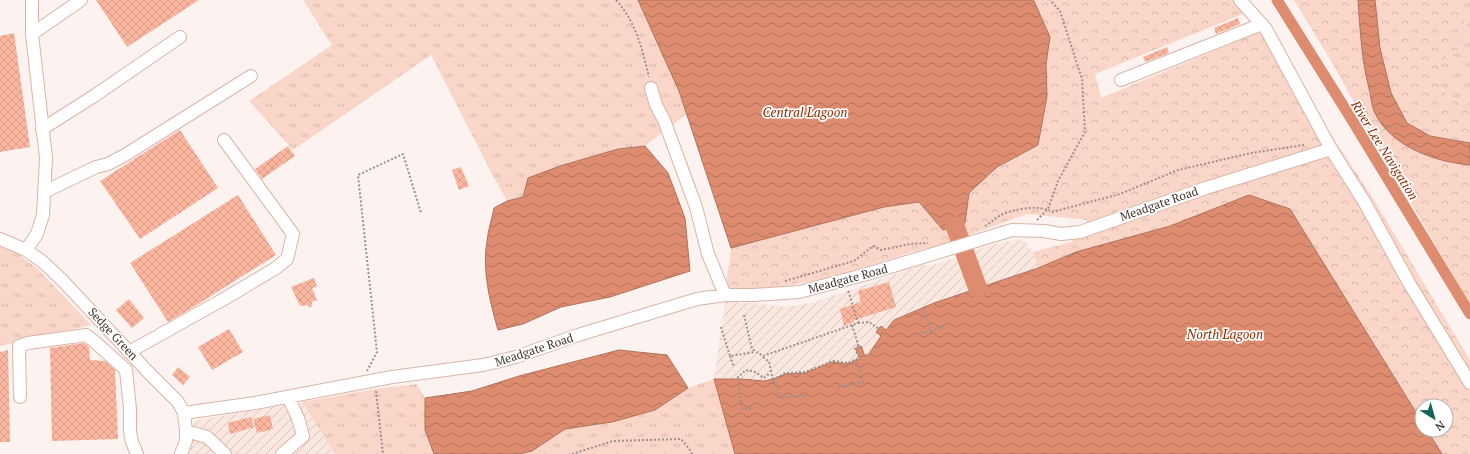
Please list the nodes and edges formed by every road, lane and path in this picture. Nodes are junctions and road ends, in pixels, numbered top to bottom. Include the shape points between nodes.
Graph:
1 (32, 0) edge
2 (81, 0) edge
3 (616, 0) edge
4 (1050, 0) edge
5 (1240, 0) edge
6 (1262, 24) junction
7 (32, 34) junction
8 (180, 37) dead end
9 (251, 76) dead end
10 (1121, 80) dead end
11 (652, 88) joint
12 (42, 129) junction
13 (224, 140) dead end
14 (1305, 145) dead end
15 (1331, 149) junction
16 (44, 192) junction
17 (1048, 209) junction
18 (420, 213) dead end
19 (981, 228) dead end
20 (1026, 230) junction
21 (0, 239) edge
22 (932, 243) dead end
23 (26, 250) junction
24 (845, 279) junction
25 (782, 282) dead end
26 (725, 295) junction
27 (923, 307) dead end
28 (744, 315) dead end
29 (858, 323) junction
30 (852, 325) junction
31 (946, 325) dead end
32 (721, 327) dead end
33 (879, 329) dead end
34 (931, 331) junction
35 (918, 334) dead end
36 (129, 352) junction
37 (756, 352) junction
38 (730, 356) junction
39 (763, 356) junction
40 (856, 359) junction
41 (734, 367) dead end
42 (771, 371) junction
43 (769, 374) junction
44 (769, 378) dead end
45 (376, 380) junction
46 (773, 380) junction
47 (364, 382) junction
48 (1470, 383) edge
49 (838, 387) dead end
50 (806, 396) dead end
51 (20, 397) dead end
52 (288, 397) junction
53 (754, 408) dead end
54 (184, 413) junction
55 (186, 431) junction
56 (137, 454) edge
57 (181, 454) edge
58 (225, 454) edge
59 (282, 454) edge
60 (383, 454) edge
61 (572, 454) edge
62 (692, 454) edge

1 - 7 street
2 - 7 street
3 - 11 path via 626,11 636,31
4 - 17 path via 1060,11 1082,79 1085,132 1058,181
5 - 6 street
6 - 10 street
6 - 15 street
7 - 12 street
8 - 12 street
9 - 16 street via 125,156
11 - 26 street via 656,105 696,207 708,254
12 - 16 street via 46,158
13 - 36 street via 293,234 287,259 231,295
14 - 17 path via 1251,153 1178,170 1120,194 1052,212
15 - 20 street, Meadgate Road via 1206,188 1080,232 1061,234
15 - 48 street
16 - 23 street via 43,215 38,234
17 - 19 path via 1027,208 1000,215
17 - 20 path
18 - 47 path via 403,154 358,175 377,352
20 - 24 street, Meadgate Road via 1012,230
21 - 23 street, Sedge Green
22 - 25 path via 880,250 873,246 854,262
23 - 36 street, Sedge Green via 63,281
24 - 26 street, Meadgate Road via 799,292
24 - 29 path
26 - 45 street, Meadgate Road via 697,299 656,310 516,357 483,365
27 - 34 path
28 - 37 path via 752,349
29 - 30 path
29 - 33 path via 869,322
30 - 39 path
30 - 40 path via 859,347 855,348 859,358
31 - 34 path
32 - 38 path
34 - 35 path
36 - 54 street, Sedge Green via 170,393
37 - 38 path
37 - 39 path
38 - 41 path
39 - 42 path via 769,362
40 - 46 path via 848,363 833,361 806,372 785,373
40 - 49 path via 863,382
42 - 43 path
42 - 46 path
43 - 44 path
43 - 53 path via 764,378 746,370 738,378 742,409
45 - 47 street, Meadgate Road
45 - 60 path
46 - 50 path via 781,398
47 - 52 street, Meadgate Road
51 - 56 street via 19,346 86,335 126,370 130,431
52 - 54 street, Meadgate Road
52 - 59 street via 303,436
54 - 55 street, Sedge Green
55 - 57 street, Sedge Green via 186,442
55 - 58 street via 207,437
61 - 62 path via 613,441 681,439

